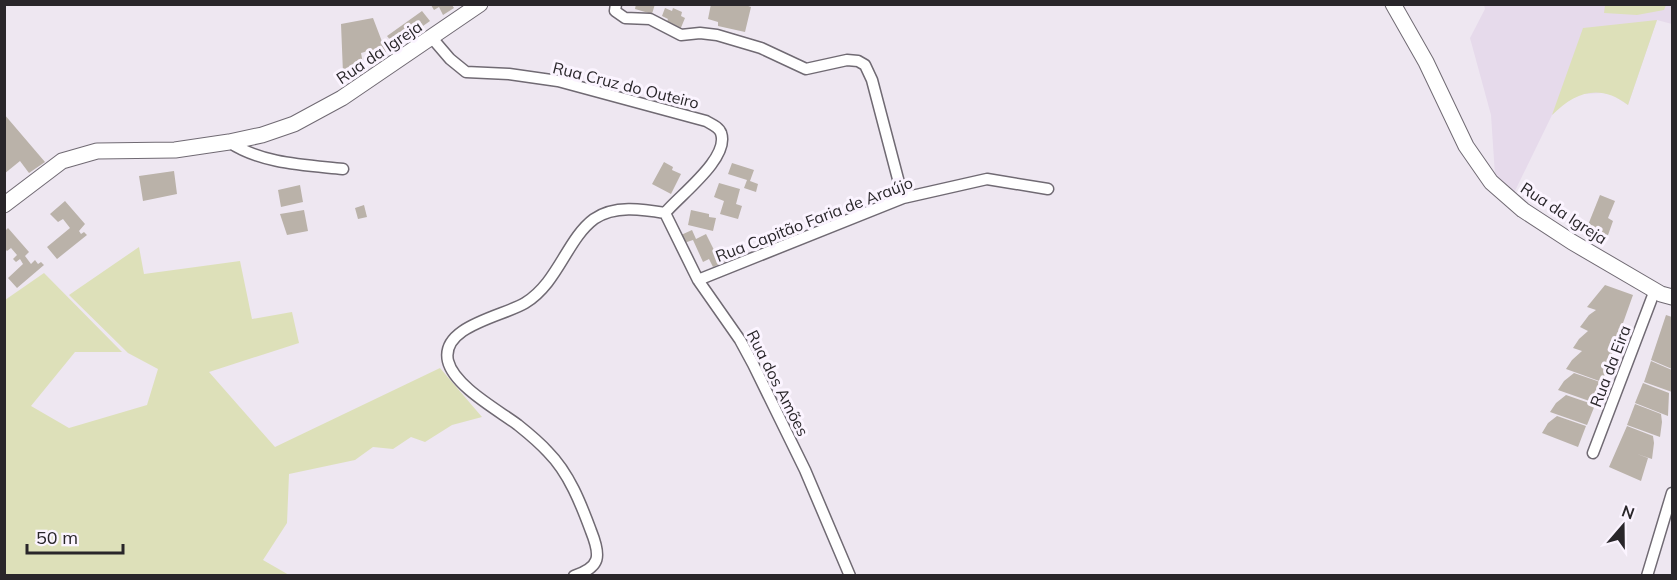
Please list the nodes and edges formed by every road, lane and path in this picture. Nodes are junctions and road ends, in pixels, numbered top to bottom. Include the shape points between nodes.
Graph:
1 (480, 4) edge
2 (616, 4) edge
3 (1393, 4) edge
4 (432, 38) junction
5 (229, 142) junction
6 (343, 170) dead end
7 (1048, 189) dead end
8 (903, 198) junction
9 (4, 205) edge
10 (665, 213) junction
11 (699, 280) junction
12 (1655, 290) junction
13 (1672, 297) edge
14 (1593, 453) dead end
15 (1672, 493) edge
16 (1668, 517) edge
17 (574, 576) edge
18 (850, 576) edge
19 (1647, 576) edge

1 - 4 street, Rua da Igreja
2 - 8 street via 615,11 625,18 650,19 681,34 717,35 761,48 806,69 847,60 865,65
3 - 12 street, Rua da Igreja via 1426,62 1466,147 1491,182 1523,210
4 - 5 street, Rua da Igreja via 342,98 294,124
4 - 10 street, Rua Cruz do Outeiro via 466,72 558,81 717,127 722,146 715,161
5 - 6 street via 264,158
5 - 9 street, Rua da Igreja via 175,150 97,151 62,161
7 - 8 street, Rua Capitão Faria de Araújo via 987,179
8 - 11 street, Rua Capitão Faria de Araújo
10 - 11 street, Rua dos Amões
10 - 17 street via 621,210 594,219 542,289 525,303 468,327 448,348 452,372 550,453 569,480 598,552 589,571
11 - 18 street, Rua dos Amões via 753,363
12 - 13 street, Rua da Igreja
12 - 14 street, Rua da Eira
15 - 16 street
16 - 19 street

